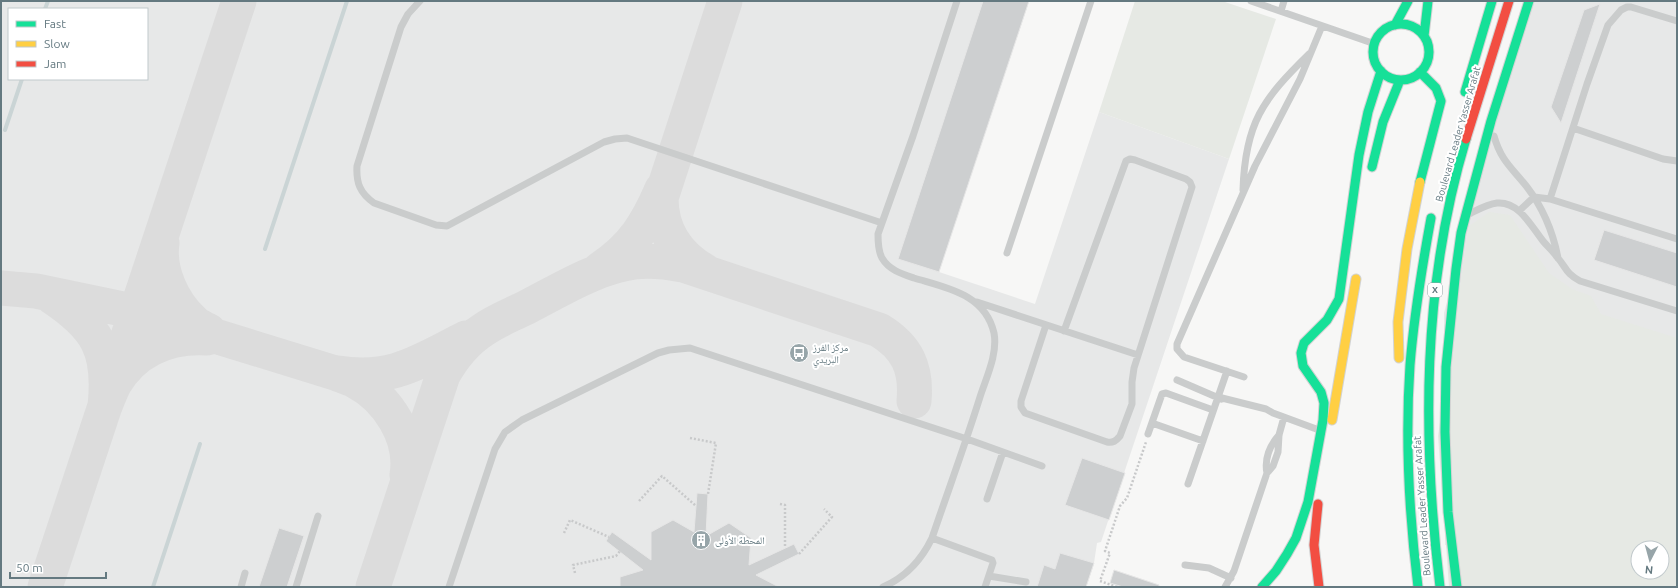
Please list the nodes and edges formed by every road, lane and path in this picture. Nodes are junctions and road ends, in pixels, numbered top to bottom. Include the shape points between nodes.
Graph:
1 (420, 1) edge
2 (957, 1) edge
3 (1091, 1) edge
4 (1251, 1) edge
5 (1284, 1) edge
6 (1408, 1) edge
7 (1428, 1) edge
8 (1492, 1) edge
9 (1509, 1) edge
10 (1529, 1) edge
11 (1280, 11) junction
12 (1677, 21) edge
13 (1395, 25) junction
14 (1322, 26) junction
15 (1424, 36) junction
16 (1374, 44) junction
17 (1312, 51) junction
18 (1381, 71) junction
19 (1420, 72) junction
20 (1400, 80) junction
21 (1463, 98) dead end
22 (1491, 121) junction
23 (1573, 128) junction
24 (1677, 161) edge
25 (1371, 175) dead end
26 (1243, 196) junction
27 (1534, 197) junction
28 (1550, 199) junction
29 (1433, 208) dead end
30 (1519, 211) junction
31 (1466, 215) junction
32 (882, 223) junction
33 (1677, 239) edge
34 (1007, 253) dead end
35 (1558, 258) junction
36 (1357, 270) dead end
37 (976, 302) junction
38 (1677, 311) edge
39 (1046, 325) junction
40 (1064, 331) junction
41 (1138, 355) junction
42 (1227, 371) junction
43 (1244, 377) dead end
44 (1177, 380) dead end
45 (1409, 393) junction
46 (1218, 397) junction
47 (1213, 410) junction
48 (1284, 417) junction
49 (1152, 423) junction
50 (1320, 430) junction
51 (1148, 434) joint
52 (1330, 434) junction
53 (690, 438) dead end
54 (966, 439) junction
55 (1203, 441) junction
56 (1327, 448) dead end
57 (1003, 452) junction
58 (1042, 466) dead end
59 (1188, 484) dead end
60 (1320, 493) dead end
61 (708, 494) dead end
62 (987, 499) dead end
63 (639, 502) dead end
64 (780, 504) dead end
65 (696, 506) dead end
66 (824, 509) dead end
67 (318, 516) dead end
68 (1411, 522) junction
69 (564, 534) dead end
70 (609, 537) dead end
71 (932, 538) junction
72 (785, 548) dead end
73 (620, 551) dead end
74 (799, 554) dead end
75 (1185, 565) dead end
76 (1406, 569) dead end
77 (245, 573) dead end
78 (575, 573) dead end
79 (989, 576) junction
80 (1231, 578) junction
81 (1026, 582) dead end
82 (893, 585) edge
83 (241, 587) edge
84 (296, 587) edge
85 (449, 587) edge
86 (883, 587) edge
87 (985, 587) edge
88 (1117, 587) edge
89 (1225, 587) edge
90 (1262, 587) edge
91 (1318, 587) edge
92 (1418, 587) edge
93 (1440, 587) edge
94 (1457, 587) edge

1 - 32 lane via 408,14 401,27 357,166 359,188 365,197 374,203 436,225 447,226 604,142 627,138
2 - 32 lane
3 - 34 lane
4 - 11 lane
5 - 11 lane
6 - 13 main road
7 - 15 main road
8 - 21 main road, Boulevard Leader Yasser Arafat
9 - 93 main road, Boulevard Leader Yasser Arafat / X via 1453,186 1433,304 1428,365 1427,436 1432,520
10 - 22 main road
11 - 14 lane
12 - 23 lane via 1631,7 1615,15 1608,25
13 - 15 main road via 1409,26
13 - 16 main road via 1382,32
14 - 16 lane
14 - 17 lane
15 - 19 main road via 1429,53 1428,60
16 - 18 main road via 1374,58
17 - 26 lane
17 - 26 lane via 1284,78 1259,113 1245,154
18 - 20 main road via 1386,76
18 - 50 main road via 1363,133 1358,194 1339,299 1326,322 1304,343 1300,355 1303,367 1323,397 1324,409
19 - 20 main road via 1414,77
19 - 45 main road via 1434,84 1441,101 1423,165 1400,297 1398,351
20 - 25 main road via 1380,128
22 - 27 lane via 1501,156
22 - 31 main road
23 - 24 lane via 1663,159
23 - 28 lane
26 - 42 lane via 1176,344 1184,357
27 - 28 lane
27 - 30 lane
27 - 35 lane via 1550,226
28 - 33 lane
29 - 45 main road, Boulevard Leader Yasser Arafat / X via 1419,287
30 - 31 lane via 1505,203 1497,203
30 - 35 lane
31 - 94 main road via 1456,269 1446,367 1445,454 1448,512
32 - 37 lane via 878,234 878,246 889,267 899,273 959,292
35 - 38 lane via 1565,270 1580,281
36 - 52 main road
37 - 39 lane
37 - 54 lane via 988,316 994,334 994,353
39 - 40 lane
39 - 41 lane via 1021,407 1025,413 1032,416 1107,442 1117,440 1120,436 1132,404 1132,378
40 - 41 lane
40 - 41 lane via 1123,166 1126,161 1135,160 1186,179 1192,187
42 - 43 lane
42 - 46 lane
44 - 46 lane
45 - 68 main road, Boulevard Leader Yasser Arafat / X
46 - 47 lane
46 - 48 lane via 1266,409
47 - 49 lane via 1166,393 1160,398
47 - 55 lane
48 - 50 lane
48 - 80 lane via 1279,435 1270,448 1266,464 1267,473
49 - 51 lane
49 - 55 lane
50 - 52 lane
50 - 90 main road via 1310,495 1301,528 1286,558
51 - 88 path via 1127,498 1120,506 1105,551 1110,553 1100,581
52 - 56 main road
53 - 61 path via 716,443
54 - 57 lane
54 - 71 lane
54 - 85 lane via 690,348 668,350 522,420 506,432 495,449
55 - 59 lane
57 - 58 lane
57 - 62 lane
60 - 91 main road via 1314,545
63 - 65 path via 662,476
64 - 72 path via 785,504
66 - 74 path via 832,517
67 - 84 lane
68 - 76 main road
68 - 92 main road, Boulevard Leader Yasser Arafat / X
69 - 70 path via 570,520
71 - 79 lane via 992,560
71 - 82 lane via 926,552
73 - 78 path via 616,556 573,565
75 - 80 lane via 1209,568
77 - 83 lane
79 - 81 lane
79 - 87 lane
80 - 89 lane
82 - 86 lane

